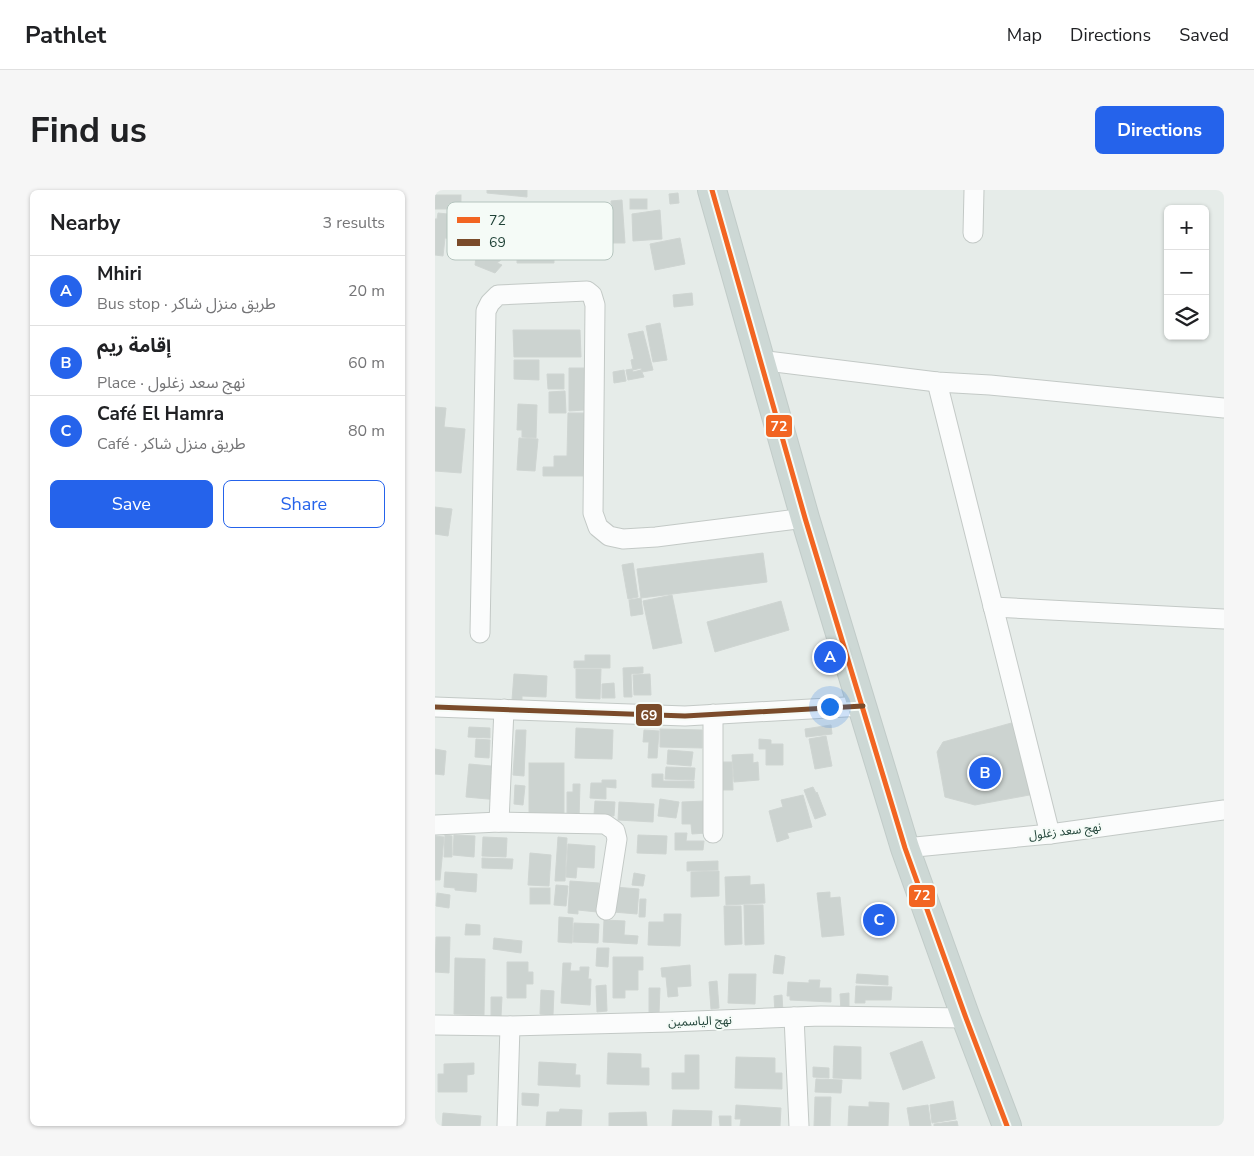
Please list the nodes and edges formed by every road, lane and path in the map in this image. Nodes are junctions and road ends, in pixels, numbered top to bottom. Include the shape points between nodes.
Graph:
1 (713, 190) edge
2 (973, 190) edge
3 (973, 233) dead end
4 (759, 360) junction
5 (937, 382) junction
6 (1224, 408) edge
7 (805, 518) junction
8 (993, 607) junction
9 (1224, 619) edge
10 (480, 633) dead end
11 (863, 706) junction
12 (435, 707) edge
13 (504, 709) junction
14 (713, 714) junction
15 (1224, 810) edge
16 (499, 822) junction
17 (435, 825) edge
18 (713, 833) dead end
19 (1051, 834) junction
20 (905, 848) junction
21 (606, 910) dead end
22 (794, 1017) junction
23 (966, 1018) junction
24 (435, 1025) edge
25 (510, 1026) junction
26 (507, 1126) edge
27 (799, 1126) edge
28 (1007, 1126) edge

1 - 4 main road
2 - 3 street
4 - 5 street
4 - 7 main road
5 - 6 street
5 - 8 street
7 - 10 street via 656,537 623,539 609,536 598,527 593,513 593,295 587,291 498,295 486,312
7 - 11 main road
8 - 9 street
8 - 19 street
11 - 14 street
11 - 20 main road
12 - 13 street
13 - 14 street via 685,716
13 - 16 street
14 - 18 street
15 - 19 street, نهج سعد زغلول
16 - 17 street
16 - 21 street via 590,822 610,826 617,839
19 - 20 street, نهج سعد زغلول
20 - 23 main road
22 - 23 street, نهج الياسمين
22 - 25 street, نهج الياسمين
22 - 27 street
23 - 28 main road
24 - 25 street, نهج الياسمين
25 - 26 street

